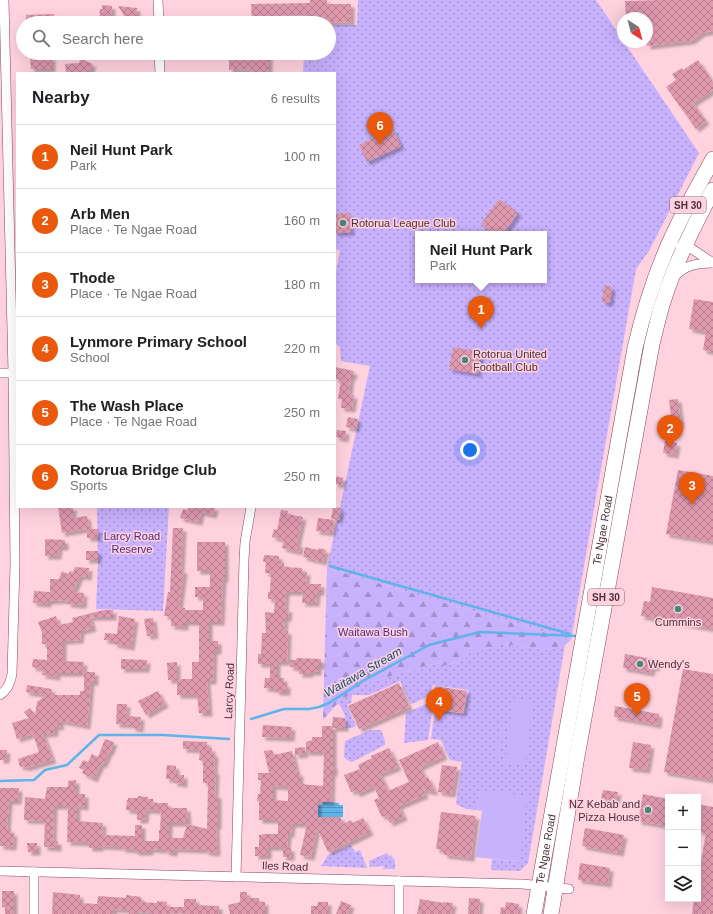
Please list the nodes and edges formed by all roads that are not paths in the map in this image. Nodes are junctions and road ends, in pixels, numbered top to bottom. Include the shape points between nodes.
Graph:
1 (4, 0) edge
2 (158, 0) edge
3 (159, 16) edge
4 (159, 60) edge
5 (160, 72) edge
6 (713, 159) edge
7 (713, 190) edge
8 (4, 194) edge
9 (688, 245) junction
10 (666, 251) junction
11 (713, 263) edge
12 (670, 282) junction
13 (15, 346) edge
14 (0, 373) edge
15 (13, 373) junction
16 (251, 508) edge
17 (0, 695) edge
18 (0, 871) edge
19 (34, 872) junction
20 (236, 877) junction
21 (399, 881) junction
22 (540, 886) junction
23 (562, 888) junction
24 (34, 914) edge
25 (399, 914) edge
26 (534, 914) edge
27 (551, 914) edge

1 - 8 street
2 - 3 street
4 - 5 street
6 - 10 highway, Te Ngae Road / SH 30
7 - 9 highway, Te Ngae Road / SH 30
8 - 13 street
9 - 10 street
9 - 11 street
9 - 12 highway, Te Ngae Road / SH 30
10 - 22 highway, Te Ngae Road / SH 30 via 642,318 635,348 548,829
11 - 12 street via 690,266 679,272
12 - 23 highway, Te Ngae Road / SH 30 via 652,344 585,716
13 - 15 street
14 - 15 street
15 - 17 street via 15,564 12,674 9,686
16 - 20 street, Larcy Road via 244,560
18 - 19 street, Iles Road
19 - 20 street, Iles Road
19 - 24 street
20 - 21 street, Iles Road
21 - 22 street, Iles Road
21 - 25 street
22 - 23 street, Iles Road
22 - 26 highway, Te Ngae Road / SH 30
23 - 27 highway, Te Ngae Road / SH 30

